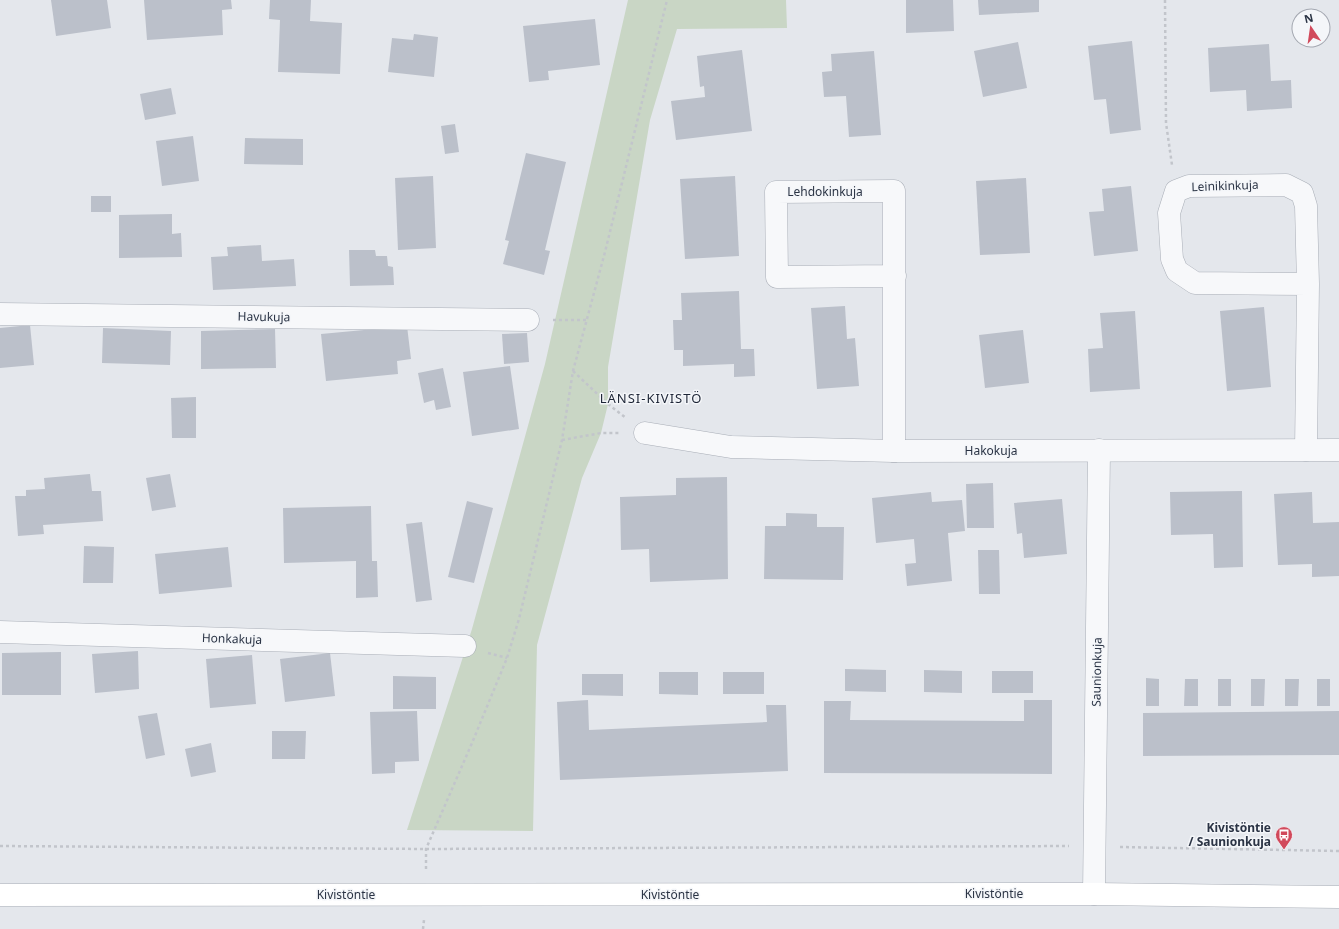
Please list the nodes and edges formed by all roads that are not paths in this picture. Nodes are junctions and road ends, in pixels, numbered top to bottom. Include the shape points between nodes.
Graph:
1 (895, 276) junction
2 (1308, 284) junction
3 (0, 314) edge
4 (528, 320) road end
5 (645, 433) road end
6 (1099, 450) junction
7 (1306, 450) junction
8 (1339, 450) edge
9 (894, 451) junction
10 (0, 632) edge
11 (464, 646) dead end
12 (1094, 894) junction
13 (0, 895) edge
14 (1339, 897) edge

1 - 1 street, Lehdokinkuja via 894,192 776,192 777,277
1 - 9 street, Lehdokinkuja
2 - 2 street, Leinikinkuja via 1306,206 1302,193 1286,185 1190,186 1176,191 1169,213 1172,259 1177,271 1196,283
2 - 7 street, Leinikinkuja
3 - 4 street, Havukuja
5 - 9 street, Hakokuja via 731,448
6 - 7 street, Hakokuja
6 - 9 street, Hakokuja
6 - 12 street, Saunionkuja
7 - 8 street, Hakokuja
10 - 11 street, Honkakuja
12 - 13 main road, Kivistöntie
12 - 14 main road, Kivistöntie

